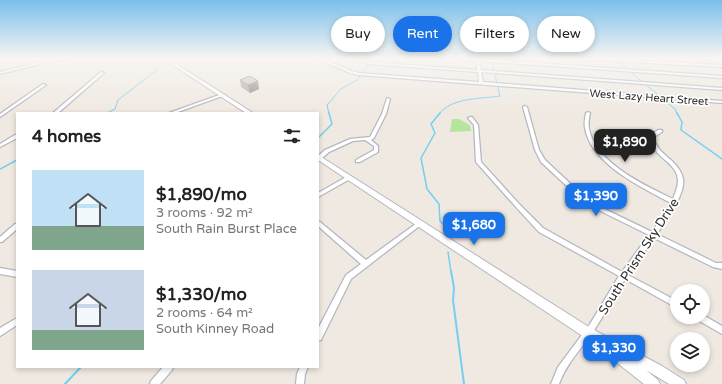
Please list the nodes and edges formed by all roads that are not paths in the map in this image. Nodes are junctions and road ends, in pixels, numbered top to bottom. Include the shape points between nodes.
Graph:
1 (99, 76) edge
2 (192, 76) edge
3 (388, 76) edge
4 (480, 76) edge
5 (555, 76) edge
6 (707, 76) edge
7 (722, 77) edge
8 (481, 82) junction
9 (44, 85) dead end
10 (722, 89) edge
11 (223, 96) junction
12 (388, 99) dead end
13 (722, 102) edge
14 (524, 107) dead end
15 (56, 112) edge
16 (180, 112) edge
17 (248, 112) edge
18 (588, 113) dead end
19 (0, 116) edge
20 (470, 118) dead end
21 (660, 131) dead end
22 (16, 137) edge
23 (367, 139) junction
24 (0, 146) edge
25 (319, 158) edge
26 (319, 159) edge
27 (358, 161) dead end
28 (348, 178) junction
29 (319, 194) edge
30 (674, 202) junction
31 (319, 224) edge
32 (419, 224) junction
33 (16, 227) edge
34 (652, 235) junction
35 (0, 240) edge
36 (366, 264) junction
37 (722, 266) edge
38 (0, 271) edge
39 (16, 274) edge
40 (624, 275) junction
41 (670, 301) edge
42 (16, 322) edge
43 (710, 323) edge
44 (722, 330) edge
45 (0, 332) edge
46 (319, 333) edge
47 (588, 333) junction
48 (168, 368) edge
49 (304, 368) edge
50 (154, 384) edge
51 (300, 384) edge
52 (555, 384) edge
53 (654, 384) edge
54 (680, 384) edge

1 - 15 street
2 - 11 main road
3 - 8 street, West Lazy Heart Street
4 - 8 street
5 - 10 street
6 - 7 street
8 - 13 street, West Lazy Heart Street
9 - 19 street
11 - 16 street
11 - 17 main road
12 - 23 street via 386,111 372,138
14 - 34 street via 537,150 543,161 588,203
18 - 30 street via 586,128 591,142 604,157 636,183
20 - 40 street via 476,124 479,162 541,230
21 - 30 street, South Prism Sky Drive via 652,136 652,142 676,167 682,180
22 - 24 street
23 - 25 street via 352,140 336,151
23 - 27 street via 377,148 376,151
26 - 28 main road
28 - 29 street
28 - 32 main road
30 - 34 street, South Prism Sky Drive
31 - 36 street
32 - 36 street
32 - 47 main road
33 - 35 street
34 - 37 street
34 - 40 street, South Prism Sky Drive
36 - 46 street via 348,278
38 - 39 street
40 - 41 street
40 - 47 street, South Prism Sky Drive
42 - 45 street
43 - 44 street
47 - 52 street, South Prism Sky Drive via 558,373
47 - 53 main road
47 - 54 main road
48 - 50 street
49 - 51 street

